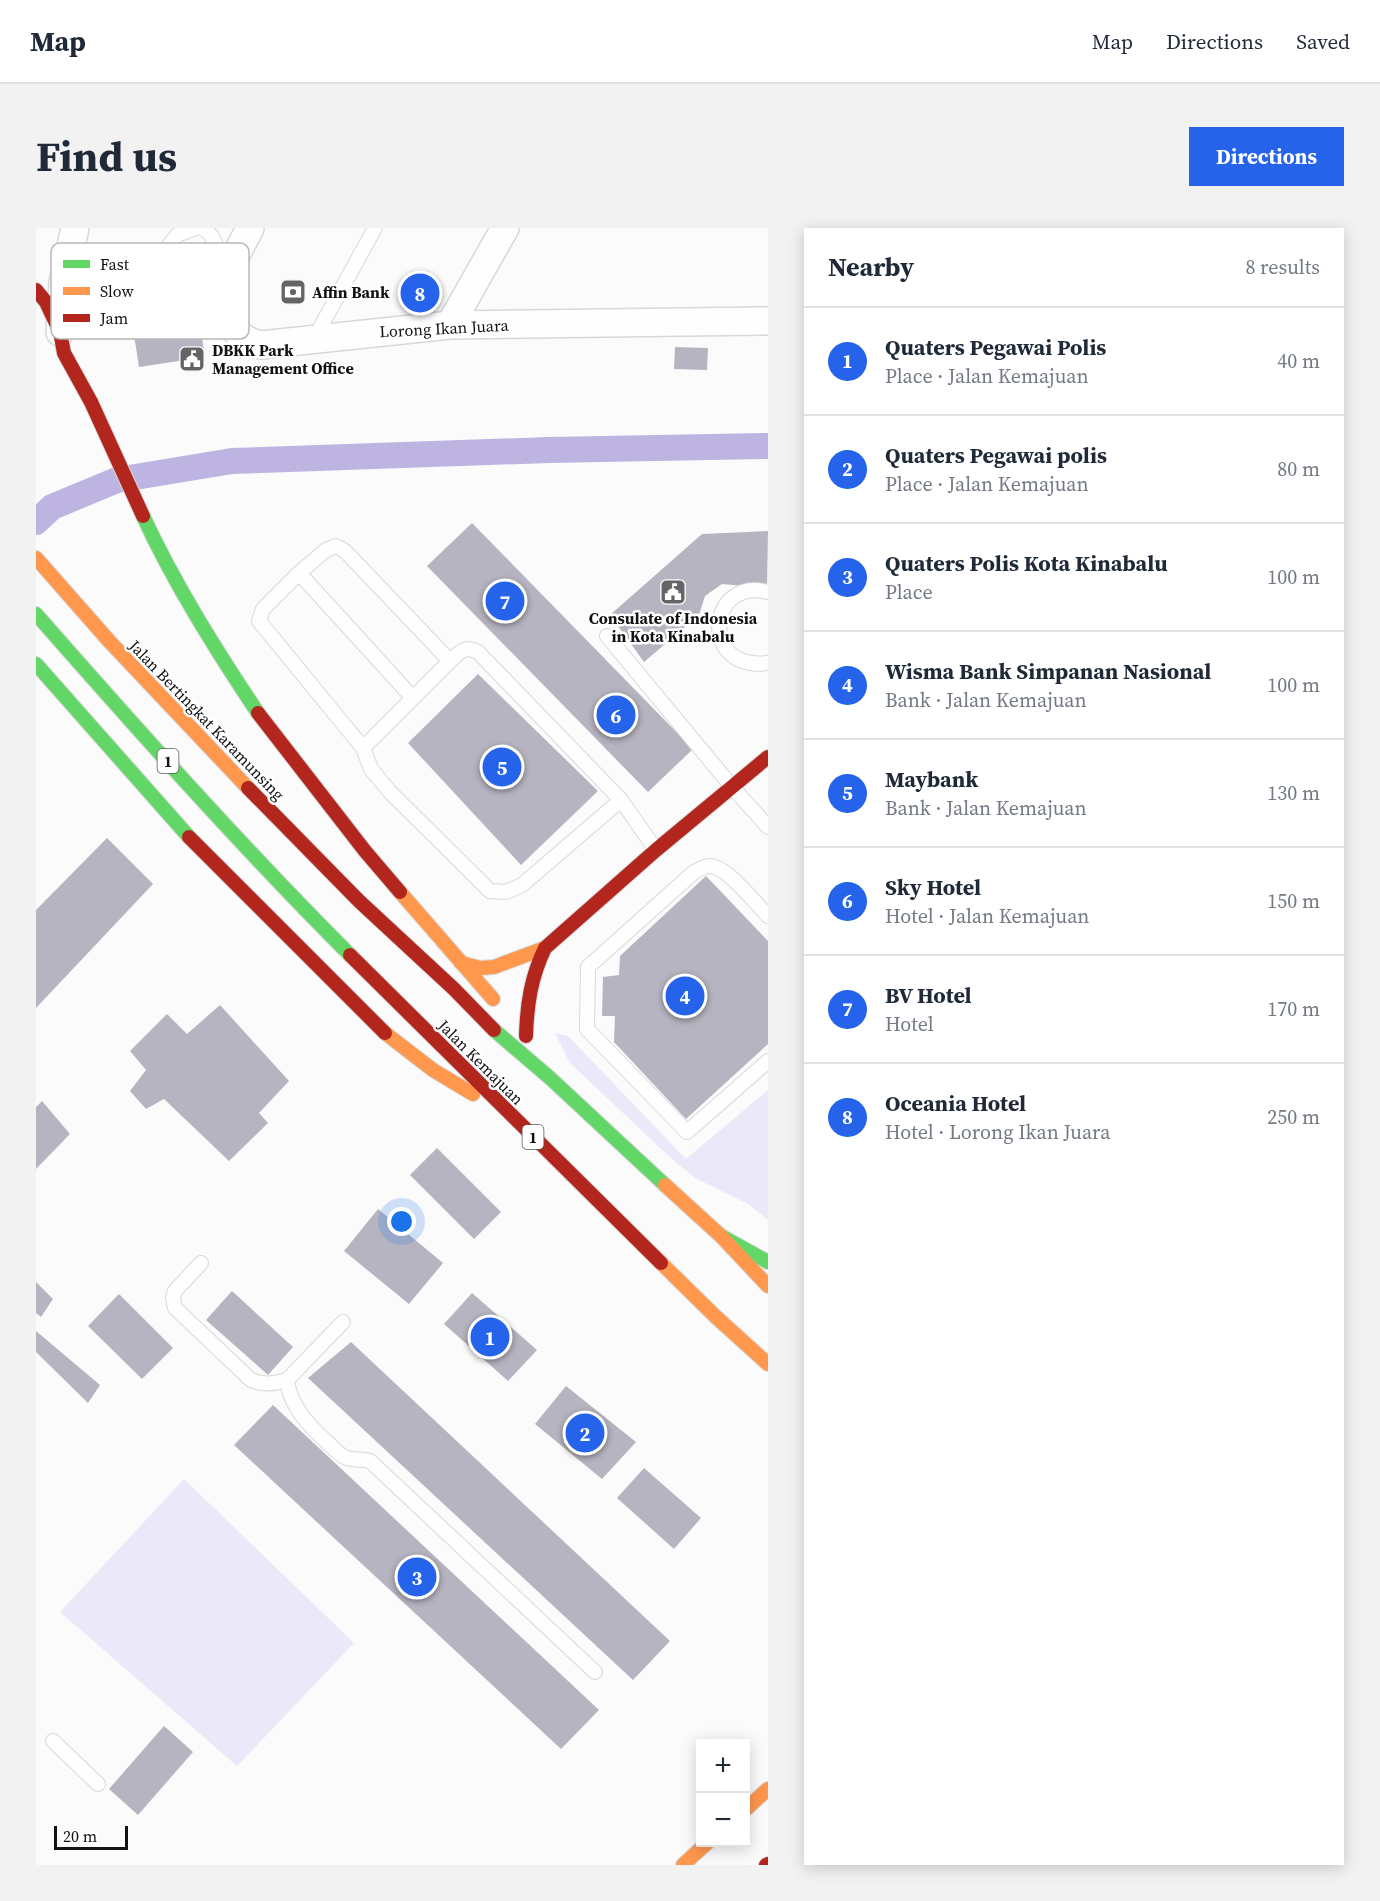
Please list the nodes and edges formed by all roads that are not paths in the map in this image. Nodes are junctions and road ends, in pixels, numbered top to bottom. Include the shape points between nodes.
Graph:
1 (75, 228) edge
2 (196, 228) edge
3 (202, 228) edge
4 (250, 228) edge
5 (375, 228) edge
6 (505, 228) edge
7 (72, 243) edge
8 (170, 243) edge
9 (214, 243) edge
10 (243, 243) edge
11 (36, 290) edge
12 (51, 313) edge
13 (768, 321) edge
14 (450, 325) junction
15 (61, 339) edge
16 (245, 339) edge
17 (314, 339) junction
18 (36, 558) edge
19 (299, 573) junction
20 (768, 592) edge
21 (36, 614) edge
22 (607, 636) dead end
23 (450, 661) junction
24 (768, 663) edge
25 (36, 664) edge
26 (412, 697) junction
27 (363, 748) junction
28 (768, 757) edge
29 (733, 788) junction
30 (621, 800) junction
31 (768, 827) edge
32 (656, 850) junction
33 (359, 901) joint
34 (768, 916) edge
35 (545, 948) junction
36 (461, 963) junction
37 (526, 1036) junction
38 (768, 1061) edge
39 (550, 1078) junction
40 (516, 1120) junction
41 (720, 1236) junction
42 (768, 1262) edge
43 (201, 1263) dead end
44 (768, 1286) edge
45 (343, 1322) dead end
46 (768, 1364) edge
47 (287, 1380) junction
48 (595, 1672) dead end
49 (53, 1740) dead end
50 (98, 1784) dead end
51 (768, 1789) edge
52 (750, 1805) edge
53 (703, 1847) edge
54 (683, 1865) edge

1 - 7 street
2 - 8 lane via 177,234
3 - 9 lane via 211,234
4 - 10 street
5 - 17 lane
6 - 14 street
11 - 12 main road
13 - 14 street, Lorong Ikan Juara
14 - 17 street, Lorong Ikan Juara
15 - 36 main road via 64,353 91,402 160,553 219,654 267,728
16 - 17 street, Lorong Ikan Juara via 261,345
18 - 33 main road, Jalan Bertingkat Karamunsing / 1 via 110,642
19 - 23 lane via 326,550 336,546 345,551
19 - 26 lane
19 - 27 lane via 263,609 259,621
20 - 24 lane via 754,589 731,599 723,609 719,634 737,658 755,664
21 - 40 main road, Jalan Kemajuan / 1 via 302,906
22 - 29 lane
23 - 26 lane
23 - 30 lane via 464,650 478,652
25 - 40 main road via 192,840 381,1030 433,1070
26 - 27 lane
27 - 30 lane via 371,769 390,792 490,891 506,892 522,885
28 - 29 main road
29 - 31 lane
29 - 32 main road
30 - 32 lane
32 - 35 main road
33 - 39 main road, Jalan Kemajuan / 1
34 - 38 lane via 727,873 713,866 693,873 588,968 587,1029 687,1132
35 - 36 main road via 494,967
35 - 37 main road via 529,989
36 - 37 main road
37 - 39 main road
39 - 41 main road, Jalan Kemajuan / 1
40 - 46 main road, Jalan Kemajuan / 1
41 - 42 main road
41 - 44 main road, Jalan Kemajuan / 1
43 - 47 lane via 175,1291 175,1308 251,1380 262,1384
45 - 47 lane
47 - 48 lane via 293,1402 310,1426 342,1455 370,1461
49 - 50 lane
51 - 52 main road
53 - 54 main road

